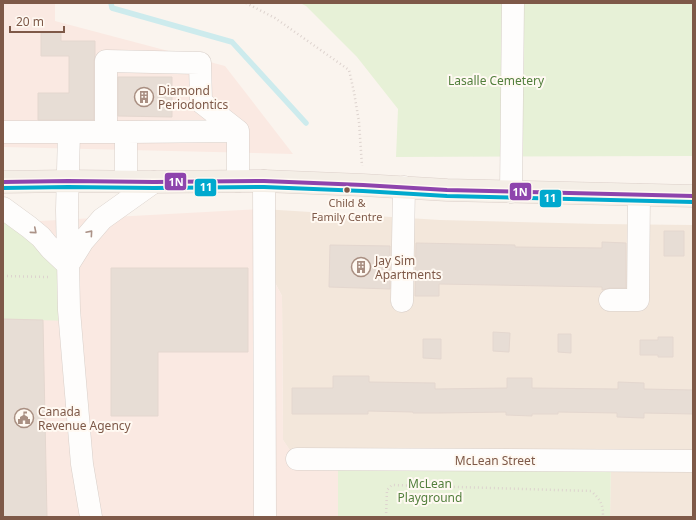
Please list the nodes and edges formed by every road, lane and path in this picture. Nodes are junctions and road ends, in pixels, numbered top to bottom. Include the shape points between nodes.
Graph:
1 (246, 3) edge
2 (513, 3) edge
3 (238, 131) junction
4 (3, 132) edge
5 (69, 132) junction
6 (116, 132) junction
7 (264, 180) junction
8 (68, 181) junction
9 (126, 181) junction
10 (238, 181) junction
11 (3, 182) edge
12 (154, 182) junction
13 (363, 185) junction
14 (404, 187) junction
15 (511, 192) junction
16 (639, 195) junction
17 (693, 196) edge
18 (3, 208) edge
19 (68, 265) junction
20 (610, 300) dead end
21 (402, 301) dead end
22 (297, 459) dead end
23 (693, 461) edge
24 (91, 517) edge
25 (265, 517) edge
26 (386, 517) edge
27 (603, 517) edge

1 - 13 path via 275,18 349,70 359,122
2 - 15 street
3 - 6 street
3 - 6 street via 201,102 200,63 106,61
3 - 10 street
4 - 5 street
5 - 6 street
5 - 8 street
6 - 9 street
7 - 10 main road
7 - 13 main road
7 - 25 street
8 - 9 main road
8 - 11 main road
8 - 19 street
9 - 12 main road
10 - 12 main road
19 -> 12 street via 83,241 102,219
13 - 14 main road
14 - 15 main road
14 - 21 street
15 - 16 main road
16 - 17 main road
16 - 20 street via 638,300
18 -> 19 street via 41,236
19 - 24 street via 72,358 82,464
22 - 23 street, McLean Street
26 - 27 path via 387,490 392,485 591,491 603,506

